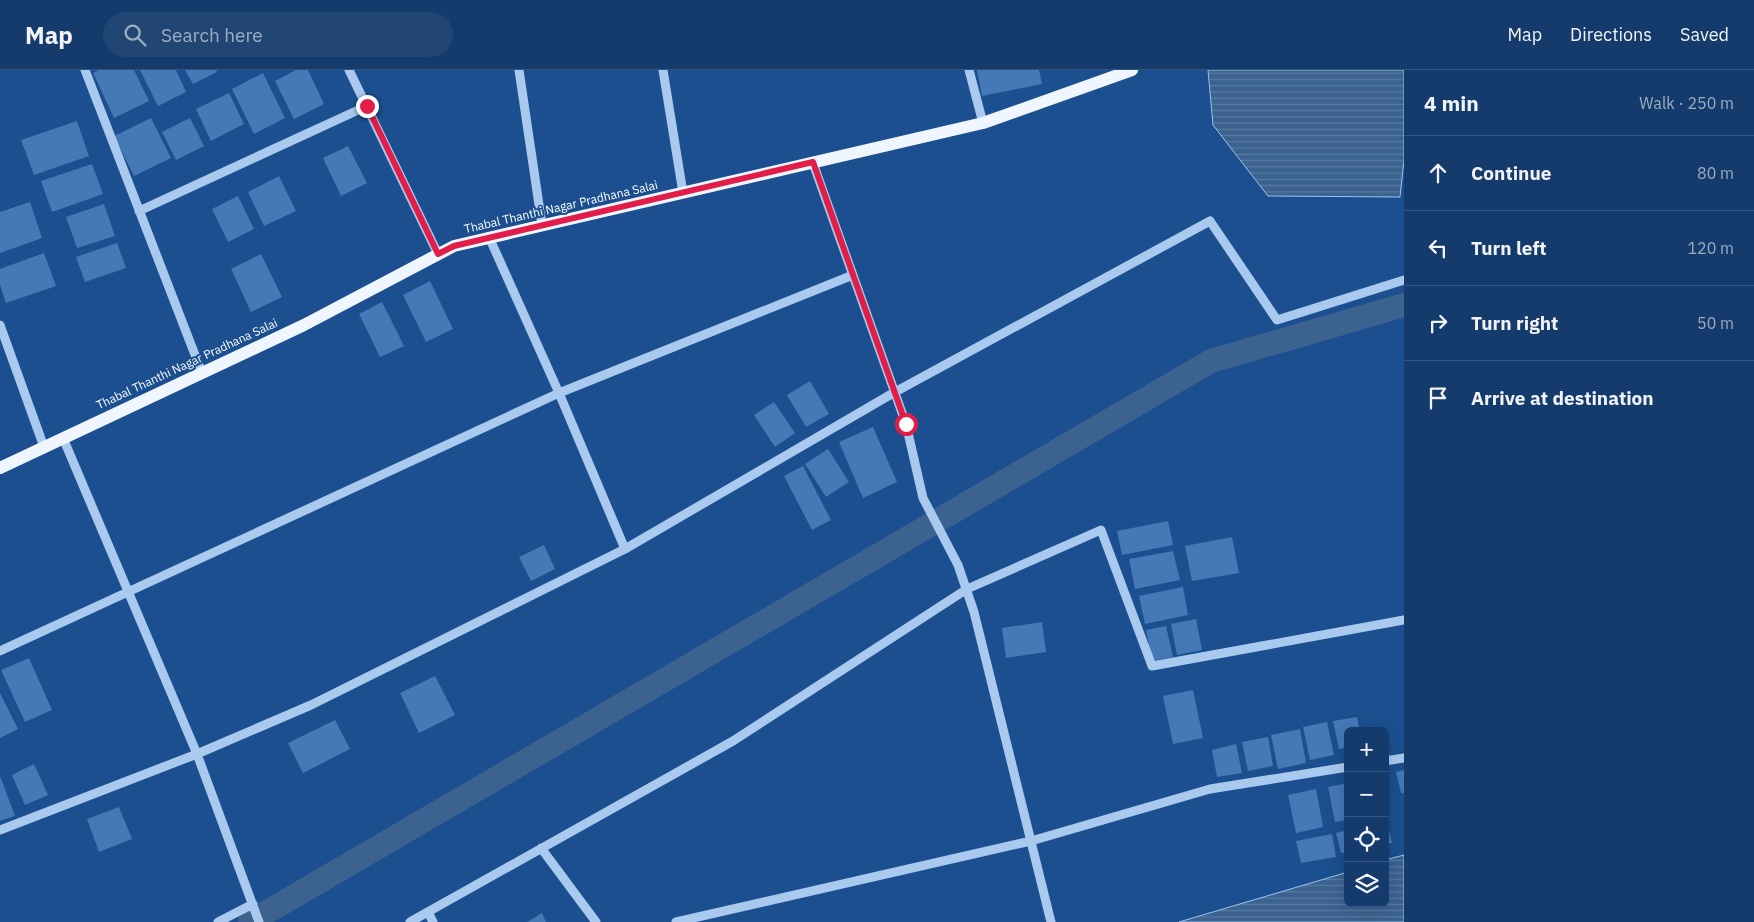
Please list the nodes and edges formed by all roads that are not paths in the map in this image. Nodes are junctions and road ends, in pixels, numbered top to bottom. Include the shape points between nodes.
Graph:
1 (85, 70) edge
2 (349, 70) edge
3 (519, 70) edge
4 (663, 70) edge
5 (969, 70) edge
6 (1132, 70) edge
7 (367, 106) junction
8 (983, 123) junction
9 (813, 162) junction
10 (682, 193) junction
11 (140, 211) junction
12 (542, 225) junction
13 (489, 237) junction
14 (438, 254) junction
15 (853, 275) junction
16 (1404, 280) edge
17 (0, 325) edge
18 (202, 373) junction
19 (895, 392) junction
20 (559, 393) junction
21 (63, 438) junction
22 (44, 447) junction
23 (0, 468) edge
24 (624, 548) junction
25 (966, 590) junction
26 (129, 593) junction
27 (1404, 620) edge
28 (0, 651) edge
29 (196, 754) junction
30 (1404, 758) edge
31 (1389, 760) edge
32 (1344, 768) edge
33 (0, 830) edge
34 (1031, 841) junction
35 (541, 848) junction
36 (254, 908) junction
37 (428, 912) junction
38 (218, 922) edge
39 (259, 922) edge
40 (410, 922) edge
41 (433, 922) edge
42 (596, 922) edge
43 (676, 922) edge
44 (1051, 922) edge

1 - 11 street
2 - 7 street
3 - 12 street
4 - 10 street
5 - 8 street
6 - 8 main road, Thabal Thanthi Nagar Pradhana Salai
7 - 11 street
7 - 14 street
8 - 9 main road, Thabal Thanthi Nagar Pradhana Salai
9 - 10 main road, Thabal Thanthi Nagar Pradhana Salai
9 - 15 street
10 - 12 main road, Thabal Thanthi Nagar Pradhana Salai
11 - 18 street
12 - 13 main road, Thabal Thanthi Nagar Pradhana Salai
13 - 14 main road, Thabal Thanthi Nagar Pradhana Salai via 454,246
13 - 20 street
14 - 18 main road, Thabal Thanthi Nagar Pradhana Salai via 304,325
15 - 19 street
15 - 20 street
16 - 19 street via 1277,320 1210,220
17 - 22 street
18 - 21 main road, Thabal Thanthi Nagar Pradhana Salai
19 - 24 street
19 - 25 street via 923,498 958,565
20 - 24 street
20 - 26 street
21 - 22 main road, Thabal Thanthi Nagar Pradhana Salai
21 - 26 street
22 - 23 main road, Thabal Thanthi Nagar Pradhana Salai
24 - 29 street via 311,705
25 - 27 street via 1101,530 1152,666
25 - 34 street
25 - 35 street via 733,741
26 - 28 street
26 - 29 street
29 - 33 street
29 - 36 street
30 - 31 street
32 - 34 street via 1210,788
34 - 43 street
34 - 44 street
35 - 37 street
35 - 42 street
36 - 38 street
36 - 39 street
37 - 40 street
37 - 41 street

